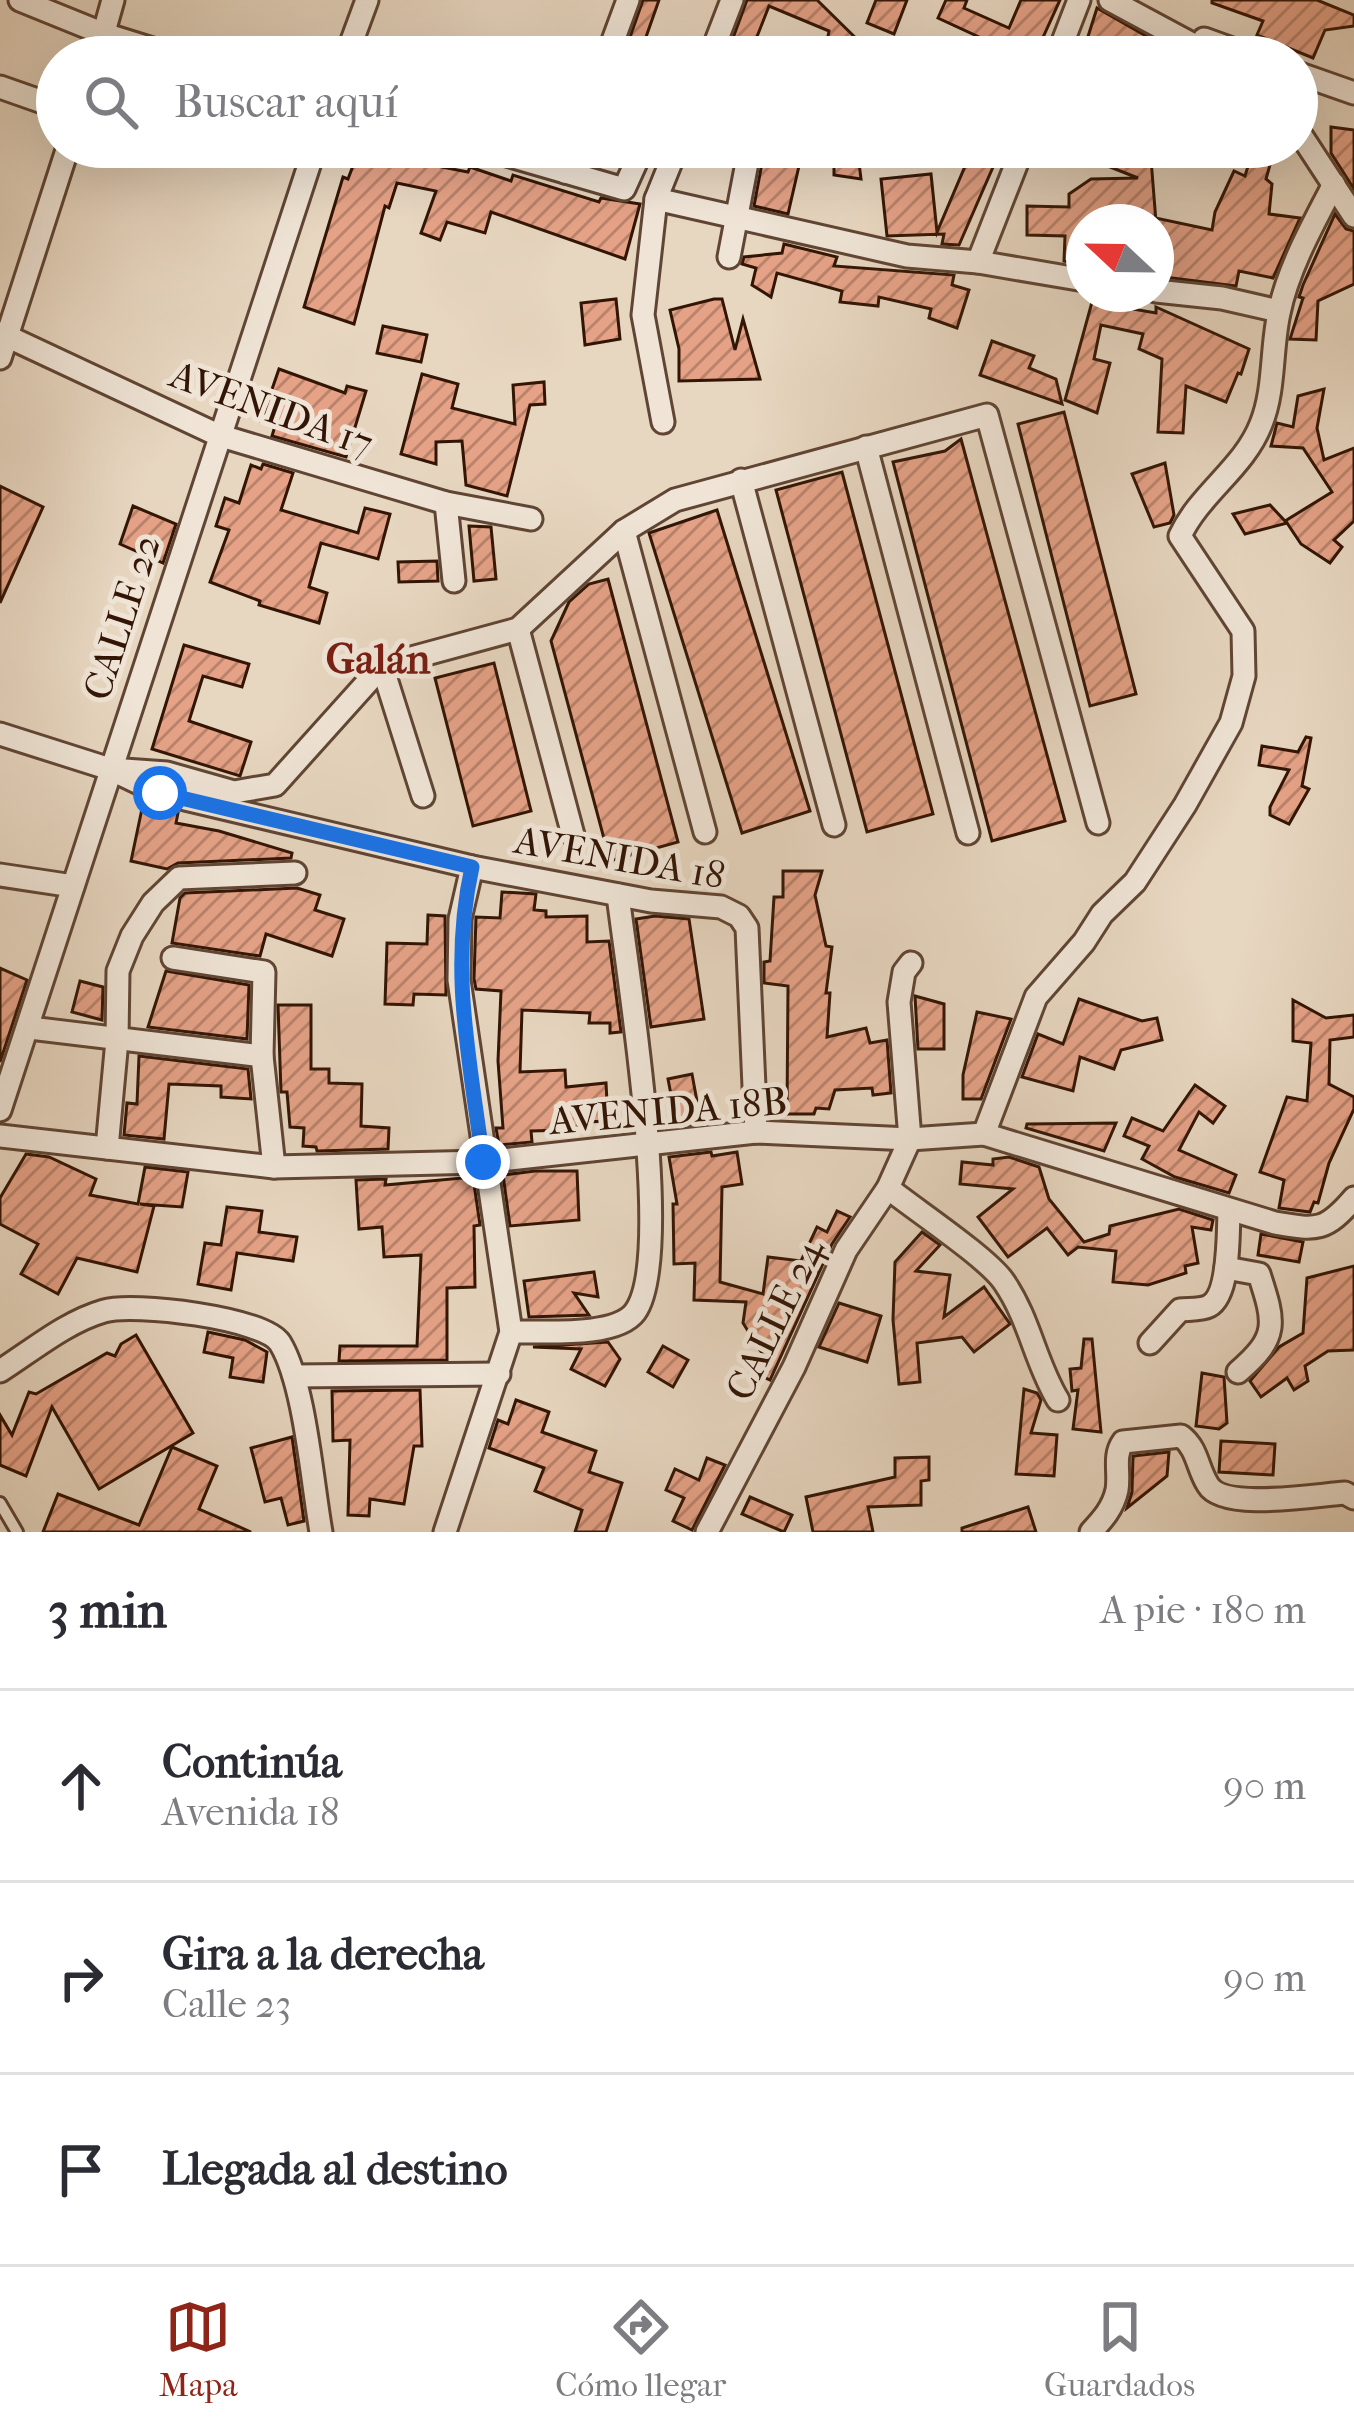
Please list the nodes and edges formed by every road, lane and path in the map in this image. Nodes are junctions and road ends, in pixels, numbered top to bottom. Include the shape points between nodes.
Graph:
1 (20, 0) edge
2 (113, 0) edge
3 (367, 0) edge
4 (628, 0) edge
5 (732, 0) edge
6 (1079, 0) edge
7 (1110, 0) edge
8 (1147, 18) junction
9 (104, 34) junction
10 (110, 36) edge
11 (354, 36) edge
12 (615, 36) edge
13 (718, 36) edge
14 (1065, 36) edge
15 (1179, 36) edge
16 (1196, 36) edge
17 (1318, 80) edge
18 (0, 86) edge
19 (1354, 93) edge
20 (36, 99) edge
21 (1318, 161) edge
22 (61, 168) edge
23 (308, 168) edge
24 (551, 168) edge
25 (566, 168) edge
26 (634, 168) edge
27 (669, 168) edge
28 (746, 168) edge
29 (1015, 168) edge
30 (565, 172) junction
31 (1334, 184) junction
32 (656, 199) junction
33 (1354, 216) edge
34 (736, 217) junction
35 (729, 257) dead end
36 (978, 262) junction
37 (1066, 277) edge
38 (1174, 293) edge
39 (1279, 311) junction
40 (2, 342) edge
41 (663, 422) dead end
42 (218, 435) junction
43 (866, 447) junction
44 (741, 479) junction
45 (446, 503) junction
46 (531, 519) dead end
47 (624, 531) junction
48 (454, 580) dead end
49 (518, 629) junction
50 (382, 666) junction
51 (0, 734) edge
52 (110, 769) junction
53 (423, 796) dead end
54 (1098, 823) dead end
55 (834, 825) dead end
56 (706, 832) dead end
57 (968, 833) dead end
58 (573, 835) dead end
59 (472, 867) junction
60 (295, 873) dead end
61 (2, 882) edge
62 (73, 886) junction
63 (618, 895) junction
64 (173, 958) dead end
65 (911, 963) dead end
66 (30, 1028) junction
67 (117, 1040) junction
68 (262, 1057) junction
69 (0, 1110) edge
70 (756, 1132) junction
71 (984, 1134) junction
72 (0, 1136) edge
73 (910, 1139) junction
74 (649, 1144) junction
75 (107, 1148) junction
76 (483, 1162) junction
77 (274, 1167) junction
78 (888, 1188) junction
79 (1354, 1198) edge
80 (1229, 1211) junction
81 (1226, 1268) junction
82 (511, 1332) junction
83 (1150, 1343) dead end
84 (0, 1371) edge
85 (1238, 1372) dead end
86 (499, 1374) junction
87 (294, 1376) junction
88 (1058, 1400) dead end
89 (1354, 1498) edge
90 (0, 1503) edge
91 (17, 1532) edge
92 (321, 1532) edge
93 (445, 1532) edge
94 (707, 1532) edge
95 (1091, 1532) edge

1 - 9 street
2 - 9 street
3 - 11 street
4 - 12 street
5 - 13 street
6 - 14 street
7 - 8 street
8 - 15 street
8 - 16 street
9 - 10 street
17 - 19 street
18 - 20 street
21 - 31 street
22 - 40 street
23 - 42 street, CALLE 22
24 - 30 street
25 - 30 street
26 - 30 street via 624,189
27 - 32 street
28 - 34 street
29 - 36 street
31 - 33 street
31 - 39 street
32 - 34 street
32 - 41 street via 643,315
34 - 35 street
34 - 36 street via 907,256
36 - 37 street
38 - 39 street
39 - 71 street via 1264,417 1252,446 1180,536 1243,631 1244,676 1231,723 1135,882 1036,997
40 - 42 street, AVENIDA 17
42 - 45 street, AVENIDA 17
42 - 52 street, CALLE 22
43 - 44 street
43 - 54 street via 987,415
43 - 57 street
44 - 47 street via 675,500
44 - 55 street
45 - 46 street, AVENIDA 17
45 - 48 street
47 - 49 street
47 - 56 street
49 - 50 street
49 - 58 street
50 - 52 street via 275,785 234,792 167,772
50 - 53 street
51 - 52 street, AVENIDA 18
52 - 59 street, AVENIDA 18 via 160,793
52 - 62 street, CALLE 22
59 - 63 street, AVENIDA 18
59 - 76 street via 459,980
60 - 67 street via 178,878 132,936 118,971
61 - 62 street
62 - 66 street, CALLE 22
63 - 70 street, AVENIDA 18 via 721,907 747,928
63 - 74 street
64 - 68 street via 264,971
65 - 73 street via 899,1002
66 - 67 street
66 - 69 street, CALLE 22
67 - 68 street
67 - 75 street
68 - 77 street
70 - 73 street, AVENIDA 18B
70 - 74 street, AVENIDA 18B
71 - 73 street, AVENIDA 18B
71 - 80 street
72 - 75 street, AVENIDA 18B
73 - 78 street, CALLE 24
74 - 76 street, AVENIDA 18B
74 - 82 street via 650,1236 635,1312 621,1324 588,1330
75 - 77 street, AVENIDA 18B
76 - 77 street, AVENIDA 18B
76 - 82 street
78 - 88 street via 1002,1278
78 - 94 street, CALLE 24 via 846,1250
79 - 80 street via 1321,1228
80 - 81 street
81 - 83 street via 1219,1298 1180,1310
81 - 85 street via 1259,1274 1270,1307 1271,1335
82 - 86 street
84 - 87 street via 80,1320 135,1308 256,1325 278,1340
86 - 87 street
86 - 93 street
87 - 92 street
89 - 95 street via 1227,1501 1209,1488 1192,1443 1181,1436 1123,1442 1109,1512
90 - 91 lane

